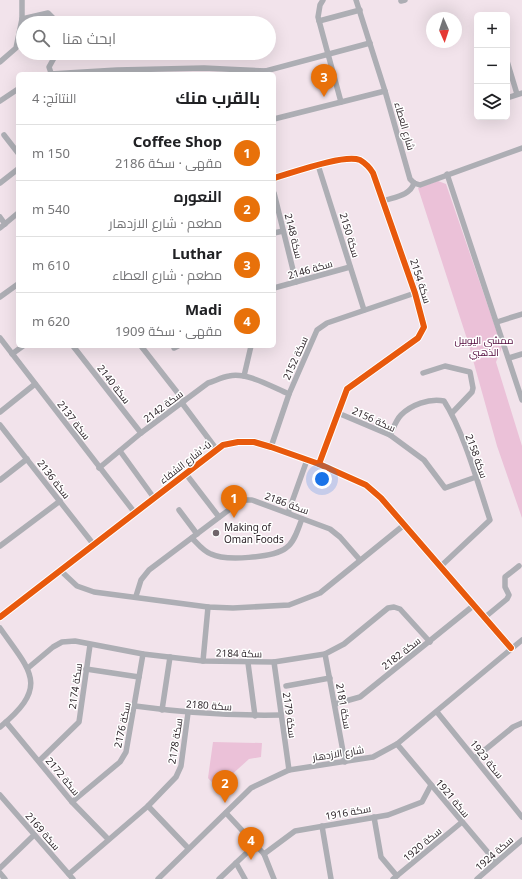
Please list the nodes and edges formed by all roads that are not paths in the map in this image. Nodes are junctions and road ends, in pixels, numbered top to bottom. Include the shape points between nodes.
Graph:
1 (22, 0) edge
2 (323, 0) edge
3 (356, 0) edge
4 (360, 10) junction
5 (22, 16) edge
6 (35, 16) edge
7 (51, 16) edge
8 (319, 21) junction
9 (370, 43) junction
10 (16, 48) edge
11 (327, 55) junction
12 (53, 60) edge
13 (0, 62) edge
14 (510, 68) edge
15 (266, 71) junction
16 (50, 72) edge
17 (118, 72) edge
18 (262, 72) edge
19 (385, 91) junction
20 (16, 92) edge
21 (520, 93) edge
22 (510, 97) edge
23 (0, 100) edge
24 (342, 102) junction
25 (276, 118) edge
26 (4, 135) dead end
27 (522, 148) edge
28 (16, 150) edge
29 (318, 166) junction
30 (16, 171) edge
31 (447, 174) junction
32 (276, 177) edge
33 (0, 183) edge
34 (414, 183) junction
35 (276, 201) edge
36 (383, 201) junction
37 (16, 215) edge
38 (0, 217) edge
39 (5, 224) junction
40 (0, 228) edge
41 (283, 231) junction
42 (276, 233) edge
43 (350, 267) junction
44 (296, 282) junction
45 (16, 286) edge
46 (276, 287) edge
47 (415, 293) junction
48 (0, 298) edge
49 (364, 310) junction
50 (522, 314) edge
51 (497, 322) junction
52 (0, 338) edge
53 (20, 348) edge
54 (75, 348) edge
55 (142, 348) edge
56 (251, 348) edge
57 (12, 354) junction
58 (522, 354) edge
59 (509, 358) junction
60 (423, 373) dead end
61 (244, 376) junction
62 (36, 384) junction
63 (289, 394) junction
64 (522, 400) edge
65 (183, 402) junction
66 (0, 412) edge
67 (338, 413) junction
68 (452, 413) junction
69 (0, 425) edge
70 (141, 433) junction
71 (390, 435) junction
72 (272, 447) junction
73 (217, 450) junction
74 (120, 451) junction
75 (27, 459) junction
76 (307, 460) junction
77 (319, 464) junction
78 (99, 468) junction
79 (186, 474) junction
80 (476, 477) junction
81 (0, 480) edge
82 (154, 498) junction
83 (60, 501) junction
84 (179, 510) dead end
85 (288, 513) junction
86 (135, 514) junction
87 (219, 517) junction
88 (302, 519) junction
89 (404, 525) junction
90 (195, 536) junction
91 (94, 545) junction
92 (0, 546) edge
93 (360, 560) junction
94 (519, 566) dead end
95 (440, 567) junction
96 (61, 570) junction
97 (136, 596) junction
98 (473, 606) junction
99 (208, 607) junction
100 (0, 618) edge
101 (484, 618) junction
102 (0, 628) edge
103 (522, 640) edge
104 (430, 642) junction
105 (90, 645) junction
106 (511, 648) junction
107 (143, 654) junction
108 (325, 654) junction
109 (170, 657) junction
110 (203, 661) junction
111 (274, 662) junction
112 (248, 663) junction
113 (28, 668) junction
114 (86, 669) junction
115 (139, 677) junction
116 (330, 678) junction
117 (286, 686) dead end
118 (335, 704) junction
119 (135, 706) junction
120 (162, 710) junction
121 (437, 712) junction
122 (188, 713) junction
123 (281, 715) junction
124 (255, 716) junction
125 (6, 722) junction
126 (522, 723) edge
127 (0, 727) edge
128 (397, 744) junction
129 (475, 758) junction
130 (39, 761) junction
131 (344, 762) junction
132 (288, 770) junction
133 (431, 785) junction
134 (0, 795) edge
135 (72, 802) junction
136 (148, 806) junction
137 (226, 813) junction
138 (374, 817) junction
139 (522, 817) edge
140 (462, 822) junction
141 (322, 826) junction
142 (34, 835) junction
143 (108, 839) junction
144 (522, 840) edge
145 (256, 844) junction
146 (188, 848) junction
147 (264, 854) junction
148 (496, 862) junction
149 (236, 863) junction
150 (0, 868) edge
151 (0, 873) edge
152 (71, 877) edge
153 (395, 877) edge
154 (5, 879) edge
155 (158, 879) edge
156 (219, 879) edge
157 (245, 879) edge
158 (274, 879) edge
159 (331, 879) edge
160 (477, 879) edge

1 - 5 street
2 - 8 street via 318,12
3 - 4 street
4 - 8 street
4 - 9 street
6 - 7 street via 48,13
8 - 11 street
9 - 11 street
9 - 19 street
10 - 13 street
11 - 15 street
11 - 24 street
12 - 16 street via 49,66
14 - 21 street
15 - 17 street via 204,68
15 - 18 street
19 - 24 street, شارع العطاء
19 - 34 street, شارع العطاء via 410,179
20 - 23 street
21 - 22 street
24 - 25 street, شارع العطاء
26 - 28 street
27 - 31 street
29 - 32 street, سكة 2154
29 - 36 street, سكة 2154 via 338,160 360,160 373,173
29 - 43 street, سكة 2150
30 - 33 street
31 - 34 street via 420,184
31 - 51 street
34 - 36 street via 408,192
35 - 41 street, سكة 2148
36 - 47 street, سكة 2154
37 - 39 street
38 - 39 street
39 - 40 street
41 - 42 street
41 - 44 street, سكة 2148
43 - 44 street, سكة 2146
43 - 49 street, سكة 2150
44 - 46 street, سكة 2146
45 - 48 street
47 - 49 street, سكة 2152
47 - 67 street, سكة 2154 via 424,327 418,338 347,389
49 - 63 street, سكة 2152 via 327,323 317,330
50 - 51 street
51 - 59 street
52 - 57 street, سكة 2137
53 - 57 street
54 - 70 street, سكة 2140
55 - 65 street
56 - 61 street
57 - 62 street, سكة 2137
58 - 59 street
59 - 64 street
60 - 68 street via 445,366 470,372 472,392
61 - 63 street, سكة 2142
61 - 65 street, سكة 2142 via 230,375 208,383
62 - 66 street
62 - 78 street, سكة 2137
63 - 72 street, سكة 2152
65 - 70 street, سكة 2142
65 - 73 street
67 - 71 street, سكة 2156
67 - 77 street, سكة 2154
68 - 71 street, سكة 2158 via 444,401 434,399 417,404 400,416
68 - 80 street, سكة 2158
69 - 75 street, سكة 2136
70 - 74 street, سكة 2142
71 - 80 street, سكة 2156 via 424,460 445,488
72 - 73 street, شارع الشفاء'-ú via 254,442 238,442 223,445
72 - 76 street, شارع الشفاء'-ú
73 - 79 street, شارع الشفاء'-ú
74 - 78 street, سكة 2142
74 - 82 street
75 - 81 street
75 - 83 street, سكة 2136
76 - 77 street, شارع الشفاء'-ú
76 - 85 street
77 - 89 street, شارع الشفاء'-ú via 366,485 382,498
78 - 86 street, سكة 2137
79 - 82 street, شارع الشفاء'-ú
79 - 87 street
80 - 95 street, سكة 2158 via 490,520
82 - 86 street, شارع الشفاء'-ú
83 - 91 street, سكة 2136
83 - 92 street
84 - 90 street
85 - 87 street, سكة 2186 via 246,500
85 - 88 street, سكة 2186
86 - 91 street, شارع الشفاء'-ú
87 - 90 street, سكة 2186
88 - 90 street via 287,548 262,556 216,556 204,550
88 - 93 street, سكة 2186 via 334,531
89 - 93 street
89 - 95 street, شارع الشفاء'-ú
90 - 97 street, سكة 2186 via 146,572
91 - 96 street, شارع الشفاء'-ú
93 - 99 street via 320,594 289,605
94 - 101 street via 506,577 508,599
95 - 98 street, شارع الشفاء'-ú
96 - 97 street via 82,588 94,592
96 - 100 street, شارع الشفاء'-ú
97 - 99 street
98 - 101 street, شارع الشفاء'-ú
98 - 104 street, سكة 2182
99 - 110 street
101 - 106 street, شارع الشفاء'-ú
102 - 113 street
103 - 106 street, شارع الازدهار
104 - 108 street, سكة 2184 via 400,609 394,607 388,608 344,644
104 - 118 street, سكة 2182 via 360,697
105 - 107 street, سكة 2184
105 - 113 street, سكة 2184 via 75,641 62,642
105 - 114 street, سكة 2174
106 - 121 street, شارع الازدهار
107 - 109 street, سكة 2184
107 - 115 street, سكة 2176
108 - 111 street, سكة 2184
108 - 116 street, سكة 2181
109 - 110 street, سكة 2184
109 - 120 street
110 - 112 street, سكة 2184
111 - 112 street, سكة 2184
111 - 123 street, سكة 2179
112 - 124 street
113 - 125 street via 31,689 27,698
114 - 115 street
114 - 130 street, سكة 2174 via 79,722
115 - 119 street, سكة 2176
116 - 117 street
116 - 118 street, سكة 2181
118 - 131 street, سكة 2181
119 - 120 street, سكة 2180
119 - 135 street, سكة 2176 via 126,752 120,762
120 - 122 street, سكة 2180
121 - 128 street, شارع الازدهار
121 - 129 street, سكة 1923
122 - 124 street, سكة 2180
122 - 136 street, سكة 2178 via 181,766 176,777
123 - 124 street, سكة 2180
123 - 132 street, سكة 2179
125 - 127 street
125 - 130 street, سكة 2172
126 - 129 street via 513,727
128 - 131 street, شارع الازدهار via 373,757
128 - 133 street, سكة 1921
129 - 139 street, سكة 1923
130 - 135 street, سكة 2172
131 - 132 street, شارع الازدهار
132 - 137 street, شارع الازدهار via 251,788
133 - 138 street, سكة 1916 via 422,802 388,815
133 - 140 street, سكة 1921
134 - 142 street, سكة 2169
135 - 143 street, سكة 2172
136 - 143 street, سكة 2178
136 - 146 street
137 - 145 street
137 - 146 street, شارع الازدهار
138 - 141 street, سكة 1916
138 - 153 street via 381,857
140 - 148 street, سكة 1921
140 - 153 street, سكة 1920
141 - 147 street, سكة 1916 via 295,831
141 - 159 street
142 - 150 street
142 - 152 street, سكة 2169
143 - 152 street, سكة 2178
144 - 148 street, سكة 1924
145 - 147 street
145 - 149 street
146 - 155 street, شارع الازدهار
147 - 158 street
148 - 160 street, سكة 1924
149 - 156 street
149 - 157 street
151 - 154 street

